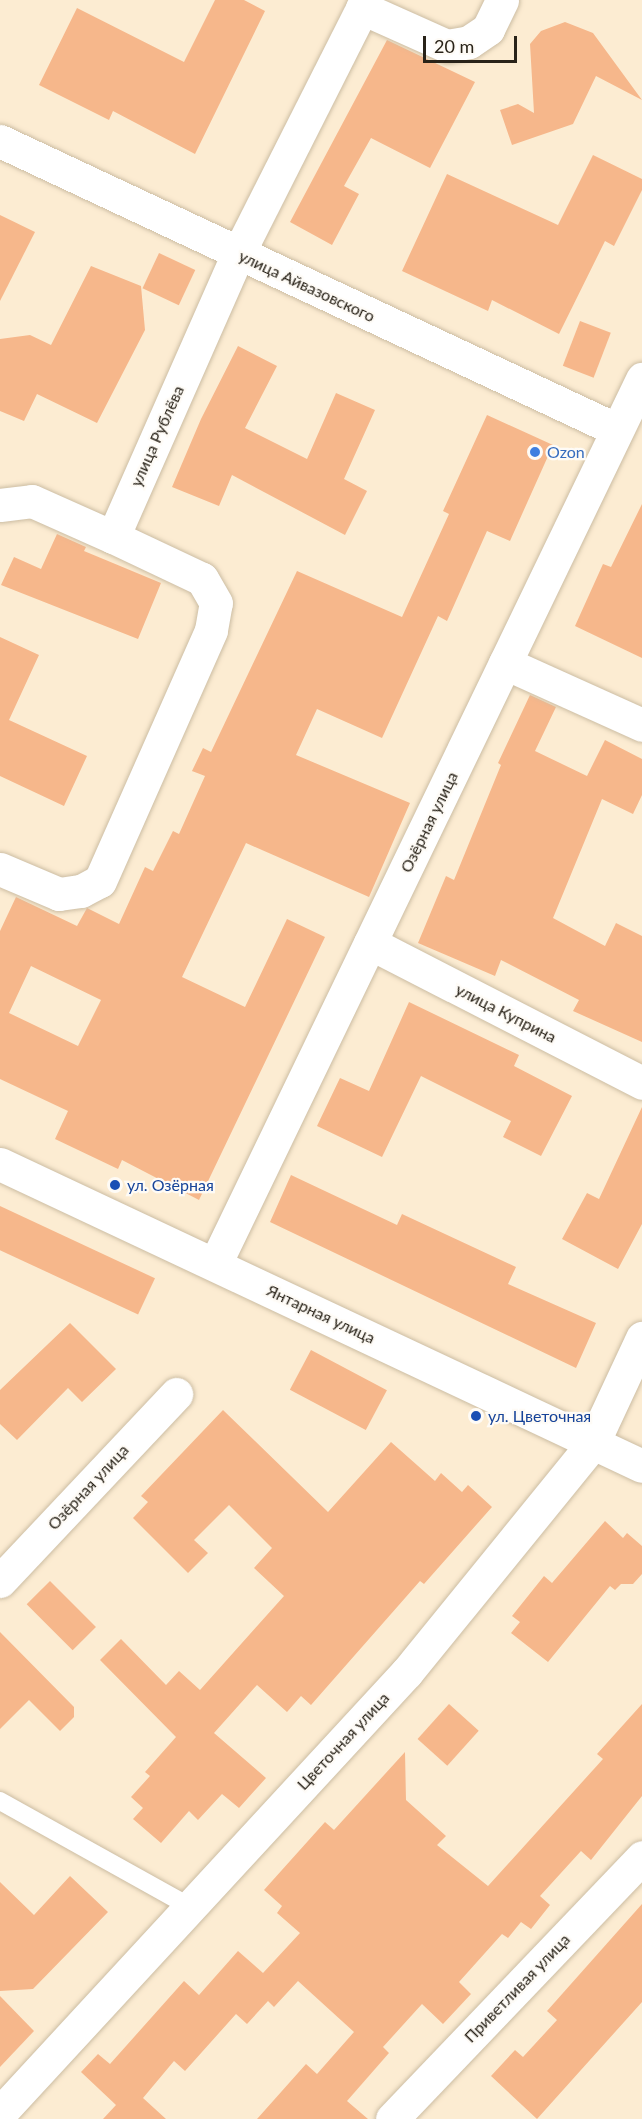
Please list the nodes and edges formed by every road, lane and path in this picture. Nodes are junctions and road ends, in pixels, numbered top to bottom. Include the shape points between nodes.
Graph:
1 (502, 0) edge
2 (355, 4) edge
3 (0, 141) edge
4 (238, 254) junction
5 (642, 379) edge
6 (615, 429) junction
7 (0, 505) edge
8 (113, 537) junction
9 (505, 663) junction
10 (642, 725) edge
11 (0, 869) edge
12 (370, 943) junction
13 (642, 1083) edge
14 (0, 1164) edge
15 (215, 1264) junction
16 (642, 1338) edge
17 (176, 1394) dead end
18 (593, 1443) junction
19 (642, 1466) edge
20 (0, 1581) edge
21 (0, 1801) edge
22 (642, 1857) edge
23 (189, 1906) junction
24 (1, 2114) edge
25 (392, 2119) edge

1 - 2 street, улица Рублёва via 488,29 469,42 447,46
2 - 4 street, улица Рублёва
3 - 4 street, улица Айвазовского
4 - 6 street, улица Айвазовского
4 - 8 street, улица Рублёва
5 - 6 street, Озёрная улица
6 - 9 street, Озёрная улица
7 - 8 street via 32,501
8 - 11 street via 202,579 216,603 211,630 100,881 81,891 59,894
9 - 10 street
9 - 12 street, Озёрная улица
12 - 13 street, улица Куприна
12 - 15 street, Озёрная улица
14 - 15 street, Янтарная улица
15 - 18 street, Янтарная улица
16 - 18 street, Цветочная улица
17 - 20 street, Озёрная улица
18 - 19 street, Янтарная улица
18 - 23 street, Цветочная улица via 407,1672
21 - 23 lane
22 - 25 street, Приветливая улица
23 - 24 street, Цветочная улица

